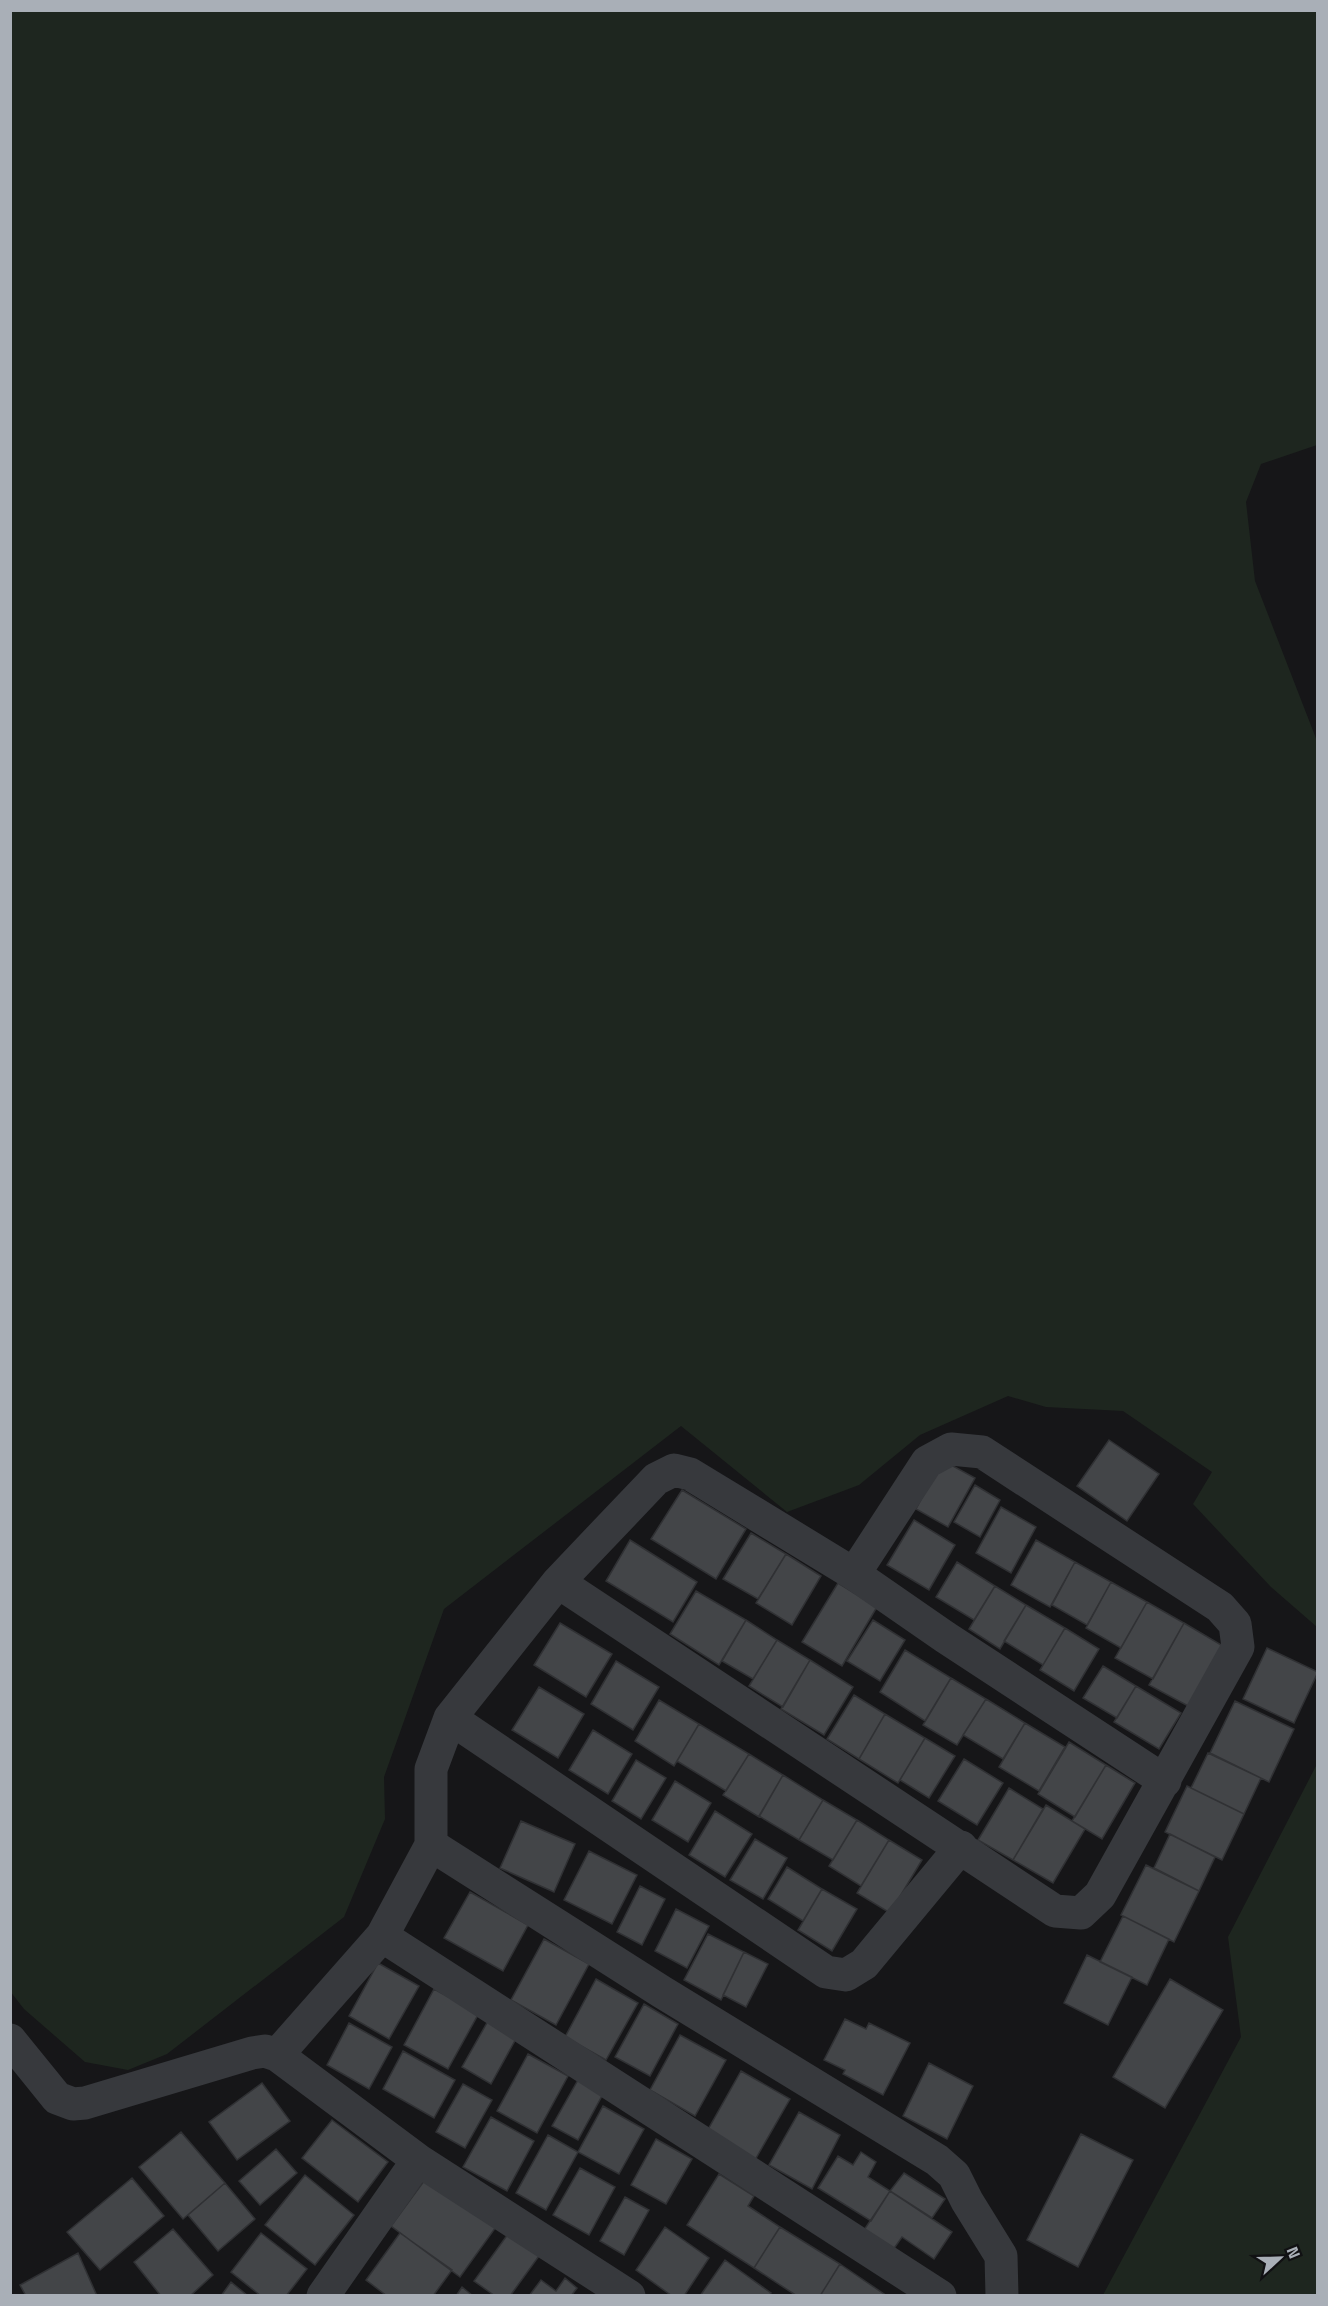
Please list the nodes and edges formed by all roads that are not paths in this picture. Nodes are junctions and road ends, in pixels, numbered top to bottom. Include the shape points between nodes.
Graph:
1 (854, 1574) junction
2 (558, 1582) junction
3 (450, 1718) junction
4 (1165, 1781) junction
5 (431, 1845) junction
6 (961, 1847) junction
7 (382, 1936) junction
8 (10, 2040) edge
9 (277, 2055) junction
10 (418, 2160) junction
11 (326, 2295) edge
12 (629, 2295) edge
13 (940, 2295) edge
14 (1002, 2295) edge

1 - 2 street via 690,1474 674,1470 656,1479
1 - 4 street
1 - 4 street via 927,1462 951,1449 982,1452 1220,1607 1235,1624 1238,1647
2 - 3 street
2 - 6 street
3 - 5 street via 431,1769
3 - 6 street via 826,1972 846,1975 864,1964
4 - 6 street via 1100,1895 1080,1913 1055,1911
5 - 7 street
5 - 14 street via 937,2160 954,2175 1001,2256
7 - 9 street
7 - 13 street
8 - 9 street via 57,2098 73,2104 252,2053 265,2051
9 - 10 street
10 - 11 street
10 - 12 street

